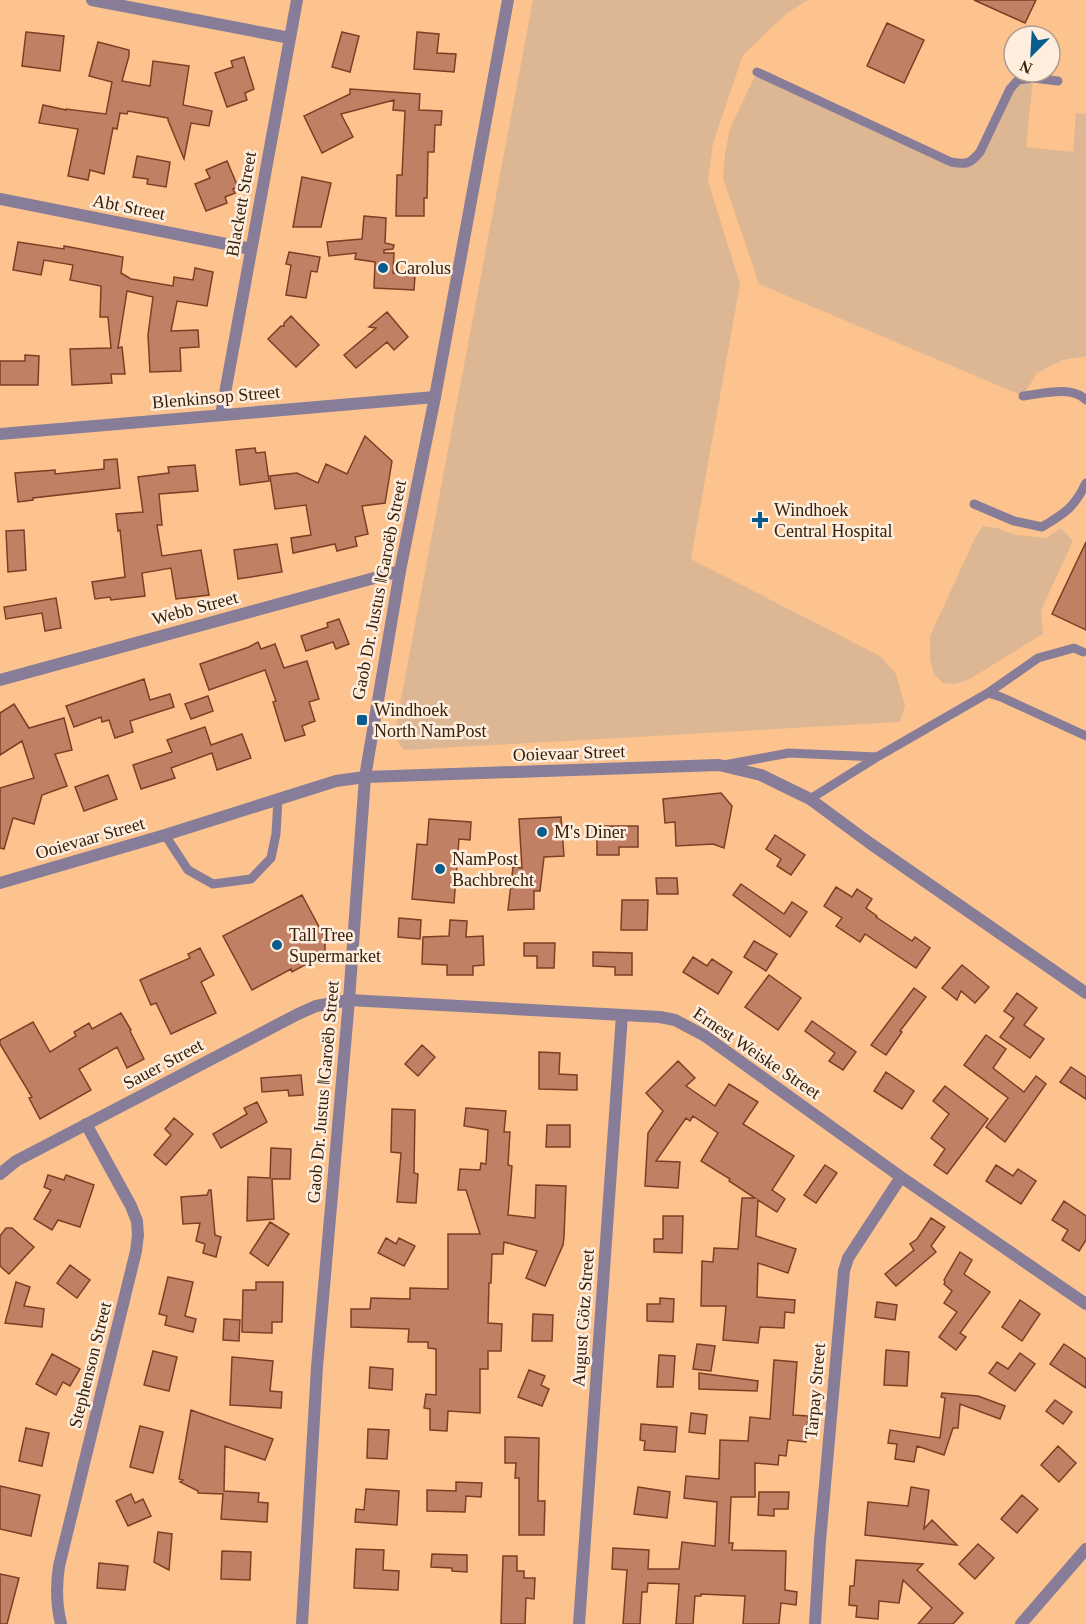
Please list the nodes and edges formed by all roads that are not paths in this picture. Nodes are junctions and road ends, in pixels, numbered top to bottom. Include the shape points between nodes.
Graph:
1 (92, 0) edge
2 (297, 0) edge
3 (508, 0) edge
4 (290, 38) junction
5 (757, 72) dead end
6 (1014, 84) edge
7 (0, 200) edge
8 (251, 249) junction
9 (1023, 396) dead end
10 (435, 397) junction
11 (1086, 400) edge
12 (220, 415) junction
13 (0, 434) edge
14 (1086, 483) edge
15 (974, 504) dead end
16 (400, 570) junction
17 (1083, 652) dead end
18 (0, 680) edge
19 (988, 693) junction
20 (1086, 736) edge
21 (878, 757) junction
22 (719, 765) junction
23 (365, 777) junction
24 (278, 799) junction
25 (810, 799) junction
26 (165, 835) junction
27 (0, 883) edge
28 (1086, 993) edge
29 (349, 1000) junction
30 (622, 1015) junction
31 (86, 1124) junction
32 (0, 1173) edge
33 (901, 1177) junction
34 (1086, 1304) edge
35 (1086, 1548) edge
36 (61, 1624) edge
37 (302, 1624) edge
38 (579, 1624) edge
39 (815, 1624) edge
40 (1021, 1624) edge

1 - 4 street
2 - 4 street, Blackett Street
3 - 10 street, Gaob Dr. Justus ǁGaroëb Street
4 - 8 street, Blackett Street
5 - 6 lane via 951,162 964,164 980,152
7 - 8 street, Abt Street
8 - 12 street, Blackett Street
9 - 11 lane via 1063,390
10 - 12 street, Blenkinsop Street
10 - 16 street, Gaob Dr. Justus ǁGaroëb Street
12 - 13 street, Blenkinsop Street
14 - 15 lane via 1069,510 1042,527 1014,522
16 - 18 street, Webb Street
16 - 23 street, Gaob Dr. Justus ǁGaroëb Street
17 - 19 lane via 1074,648 1038,658
19 - 20 lane
19 - 21 lane
21 - 22 lane via 789,753
21 - 25 lane
22 - 23 street, Ooievaar Street
22 - 25 street, Ooievaar Street via 761,775
23 - 24 street, Ooievaar Street via 336,781
23 - 29 street, Gaob Dr. Justus ǁGaroëb Street
24 - 26 street, Ooievaar Street
24 - 26 lane via 271,858 251,879 213,884 188,870
25 - 28 street, Ooievaar Street
26 - 27 street, Ooievaar Street
29 - 30 street, Ernest Weiske Street
29 - 31 street, Sauer Street via 298,1014
29 - 37 street, Gaob Dr. Justus ǁGaroëb Street via 317,1367
30 - 33 street, Ernest Weiske Street via 675,1020 705,1036
30 - 38 street, August Götz Street
31 - 32 street, Sauer Street
31 - 36 street, Stephenson Street via 131,1206 138,1235 59,1566 56,1596
33 - 34 street, Ernest Weiske Street
33 - 39 street, Tarpay Street via 848,1258 844,1271
35 - 40 street

